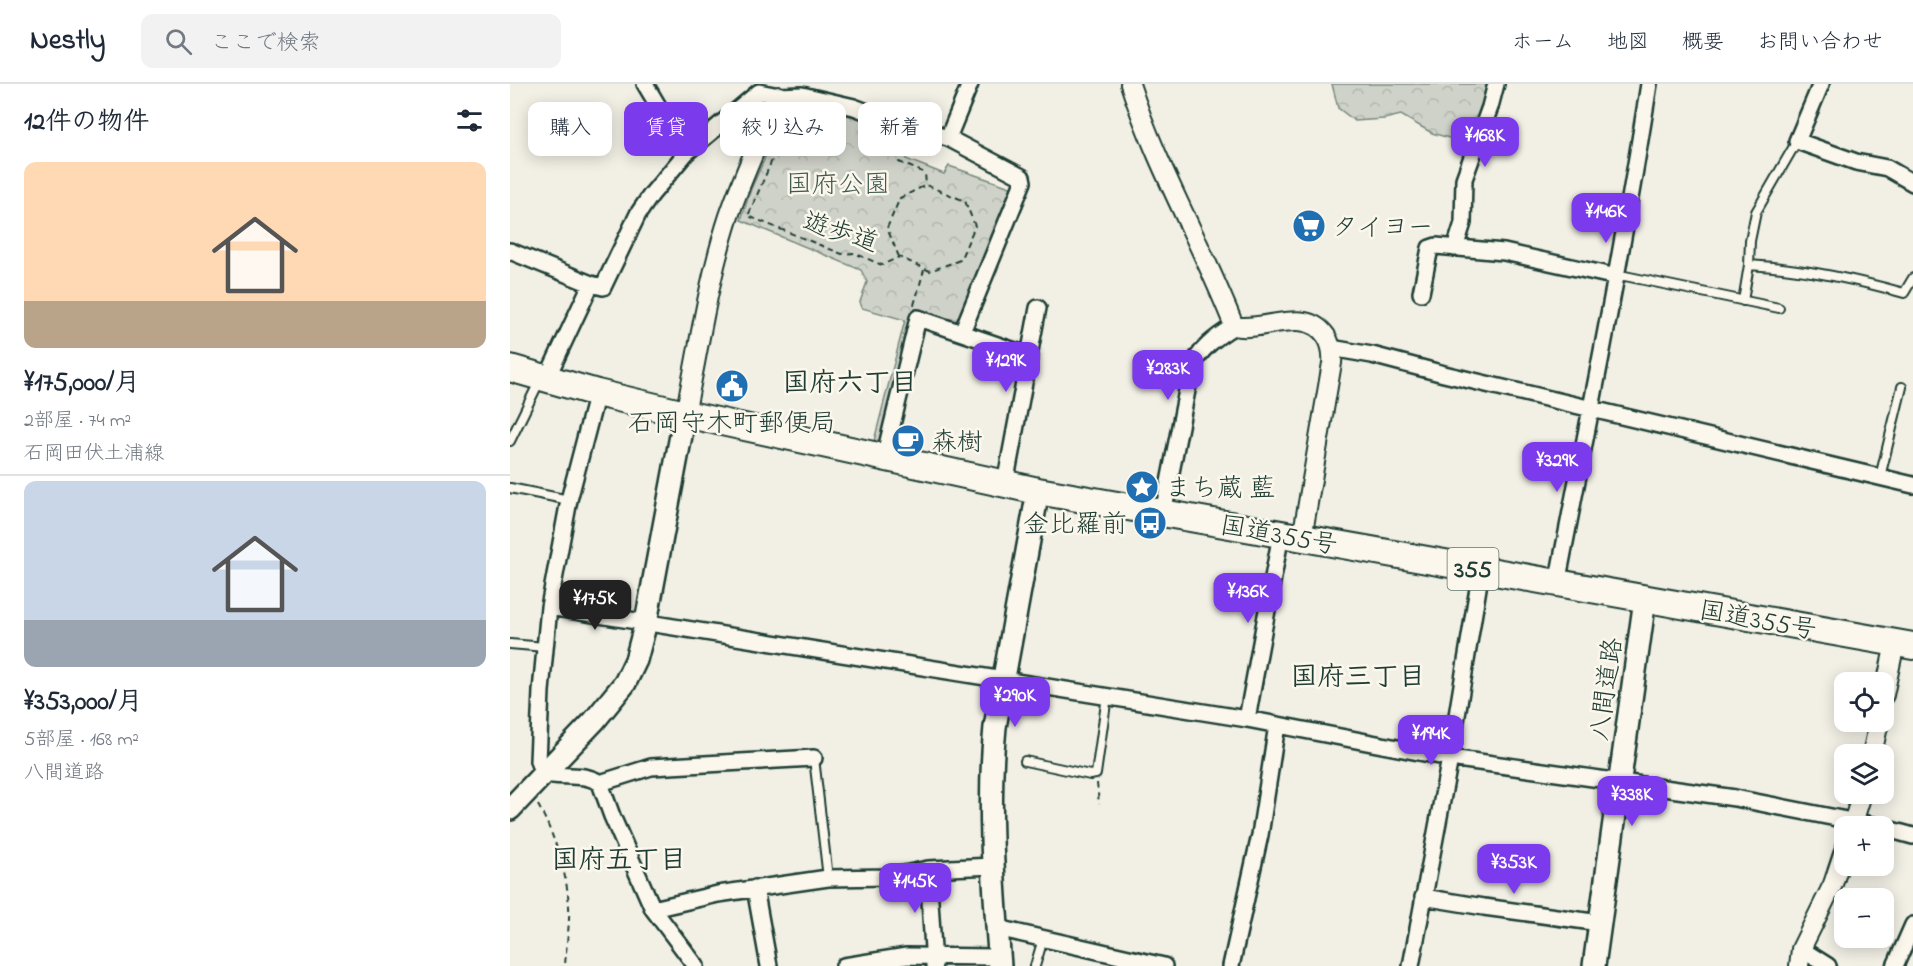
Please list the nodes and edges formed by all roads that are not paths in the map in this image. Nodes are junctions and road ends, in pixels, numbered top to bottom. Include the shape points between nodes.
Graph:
1 (645, 84) edge
2 (970, 84) edge
3 (1130, 84) edge
4 (1496, 84) edge
5 (1649, 84) edge
6 (1821, 84) edge
7 (756, 88) edge
8 (804, 90) edge
9 (779, 96) junction
10 (656, 102) edge
11 (708, 133) edge
12 (948, 138) junction
13 (1797, 141) junction
14 (684, 156) edge
15 (1913, 183) edge
16 (1455, 248) junction
17 (510, 251) edge
18 (1749, 265) junction
19 (1617, 277) junction
20 (1913, 278) edge
21 (591, 284) junction
22 (1421, 293) dead end
23 (1743, 301) junction
24 (1038, 308) dead end
25 (1779, 308) dead end
26 (1234, 326) junction
27 (962, 332) junction
28 (1331, 348) junction
29 (1030, 356) junction
30 (510, 368) edge
31 (543, 379) junction
32 (1902, 387) dead end
33 (597, 393) junction
34 (1590, 409) junction
35 (685, 414) junction
36 (510, 441) edge
37 (884, 458) junction
38 (1880, 477) junction
39 (1005, 484) junction
40 (1913, 485) edge
41 (510, 488) edge
42 (1038, 490) junction
43 (569, 500) junction
44 (1163, 513) junction
45 (1291, 536) junction
46 (1481, 570) junction
47 (1557, 584) junction
48 (1645, 599) junction
49 (549, 607) junction
50 (646, 622) junction
51 (510, 644) edge
52 (1904, 645) edge
53 (545, 647) junction
54 (1893, 672) edge
55 (1004, 681) junction
56 (1107, 696) junction
57 (1247, 720) junction
58 (1277, 725) junction
59 (814, 758) joint
60 (1449, 758) junction
61 (1025, 761) dead end
62 (1619, 780) junction
63 (600, 783) junction
64 (522, 795) edge
65 (1834, 820) edge
66 (1894, 831) edge
67 (1913, 837) edge
68 (993, 866) junction
69 (928, 869) junction
70 (1836, 876) edge
71 (828, 878) junction
72 (755, 888) junction
73 (1423, 897) junction
74 (653, 909) junction
75 (1600, 923) junction
76 (1913, 926) edge
77 (997, 928) junction
78 (1043, 939) junction
79 (1800, 958) edge
80 (934, 961) edge
81 (999, 962) edge
82 (696, 966) edge
83 (769, 966) edge
84 (844, 966) edge
85 (1035, 966) edge
86 (1164, 966) edge
87 (1232, 966) edge
88 (1411, 966) edge
89 (1598, 966) edge
90 (1828, 966) edge
91 (1895, 966) edge

1 - 10 street
2 - 12 street
3 - 26 street via 1157,158
4 - 16 street via 1464,179 1462,223
5 - 19 street
6 - 13 street
7 - 9 street
7 - 11 street
8 - 9 street
8 - 12 street
9 - 35 street via 729,217 704,311
12 - 27 street via 1023,179
13 - 15 street via 1856,162 1887,168
13 - 18 lane via 1756,212
14 - 21 street via 638,214 603,287
16 - 19 street via 1504,252
16 - 22 street via 1430,248
17 - 21 street
18 - 20 lane via 1794,268 1904,293
18 - 23 lane
19 - 23 lane
19 - 34 street
21 - 31 street
23 - 25 lane
24 - 29 street
26 - 28 street via 1307,322 1319,328
26 - 44 street via 1195,359
27 - 29 street
27 - 37 street via 918,318
28 - 34 street via 1372,354
28 - 45 street via 1332,363
29 - 39 street
30 - 31 highway, 国道355号 / 355
31 - 33 highway, 国道355号 / 355
31 - 36 lane
32 - 38 lane
33 - 35 highway, 国道355号 / 355
33 - 43 street
34 - 38 street
34 - 47 street
35 - 37 highway, 国道355号 / 355
35 - 50 main road
37 - 39 highway, 国道355号 / 355
38 - 40 street
39 - 42 highway, 国道355号 / 355
41 - 43 lane
42 - 44 highway, 国道355号 / 355
42 - 55 main road
43 - 49 street
44 - 45 highway, 国道355号 / 355
45 - 46 highway, 国道355号 / 355
45 - 57 street
46 - 47 highway, 国道355号 / 355
46 - 60 street
47 - 48 highway, 国道355号 / 355
48 - 52 highway, 国道355号 / 355
48 - 62 main road, 八間道路
49 - 50 street
49 - 53 street
50 - 55 street
50 - 64 main road via 625,683
51 - 53 lane
52 - 54 street
53 - 64 street via 537,761
55 - 56 street
55 - 68 main road via 992,763
56 - 57 street
56 - 61 lane via 1096,774
57 - 58 street
58 - 60 street
58 - 87 street via 1260,835
59 - 63 street via 651,767
59 - 71 lane
60 - 62 street
60 - 73 street
62 - 65 street via 1735,798
62 - 75 main road, 八間道路
63 - 64 street via 586,777 559,777
63 - 74 street
66 - 67 street
68 - 69 street
68 - 77 main road
69 - 71 street via 889,877
69 - 80 street
70 - 79 street
71 - 72 street
72 - 74 street
72 - 83 street
73 - 75 street
73 - 88 street
74 - 82 street
75 - 89 main road, 八間道路
76 - 91 street
77 - 78 street
77 - 81 main road
78 - 85 lane
78 - 86 street
79 - 90 street
80 - 81 street
80 - 84 street via 907,956

